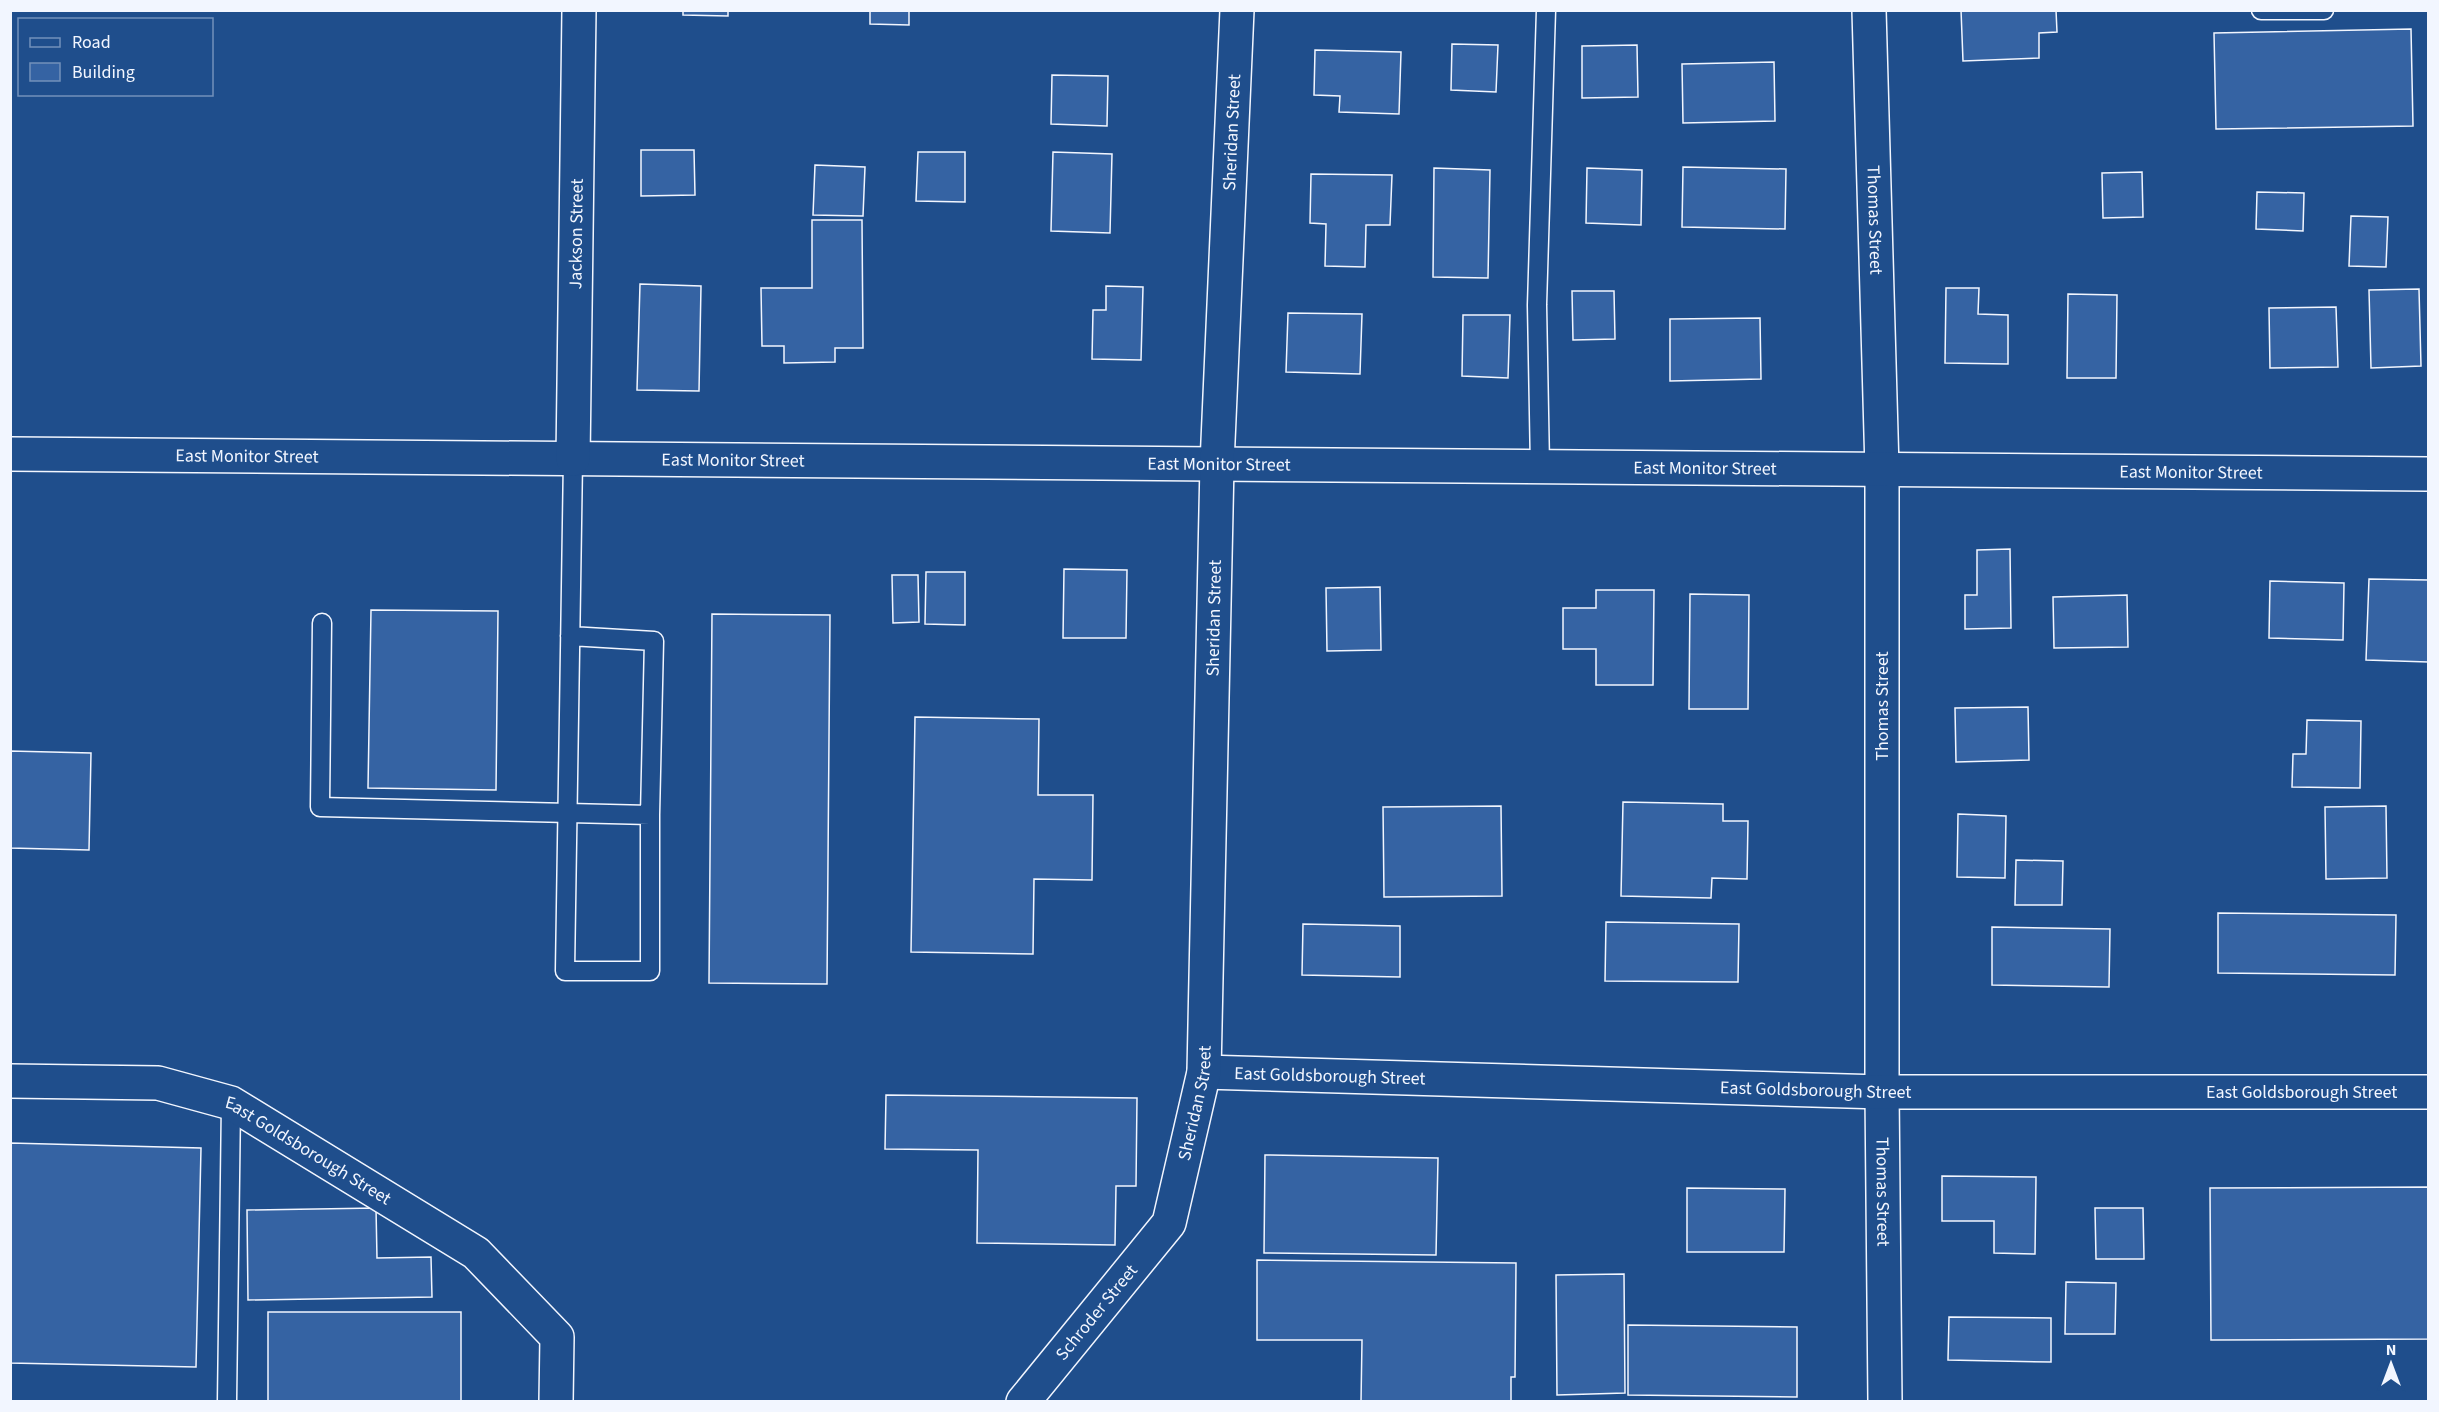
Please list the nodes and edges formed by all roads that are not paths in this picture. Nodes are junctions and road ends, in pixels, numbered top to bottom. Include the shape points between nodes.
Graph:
1 (579, 10) edge
2 (1238, 10) edge
3 (1546, 10) edge
4 (1869, 10) edge
5 (2261, 10) edge
6 (2324, 10) edge
7 (10, 454) edge
8 (573, 459) junction
9 (1217, 464) junction
10 (1540, 466) junction
11 (1882, 469) junction
12 (2428, 474) edge
13 (322, 623) dead end
14 (570, 636) junction
15 (567, 812) junction
16 (650, 815) junction
17 (1204, 1072) junction
18 (10, 1081) edge
19 (1882, 1092) junction
20 (2428, 1092) edge
21 (231, 1103) junction
22 (1169, 1223) joint
23 (227, 1401) edge
24 (556, 1401) edge
25 (1023, 1401) edge
26 (1886, 1401) edge

1 - 8 street, Jackson Street
2 - 9 street, Sheridan Street
3 - 10 lane via 1538,305
4 - 11 street, Thomas Street
5 - 6 lane
7 - 8 street, East Monitor Street
8 - 9 street, East Monitor Street
8 - 14 lane
9 - 10 street, East Monitor Street
9 - 17 street, Sheridan Street
10 - 11 street, East Monitor Street
11 - 12 street, East Monitor Street
11 - 19 street, Thomas Street
13 - 15 lane via 320,807
14 - 15 lane
14 - 16 lane via 654,640
15 - 16 lane
15 - 16 lane via 565,970 650,971
17 - 19 street, East Goldsborough Street
17 - 22 street, Sheridan Street
18 - 21 street, East Goldsborough Street via 158,1083
19 - 20 street, East Goldsborough Street
19 - 26 street, Thomas Street
21 - 23 lane
21 - 24 street, East Goldsborough Street via 476,1253 557,1337
22 - 25 street, Schroder Street

